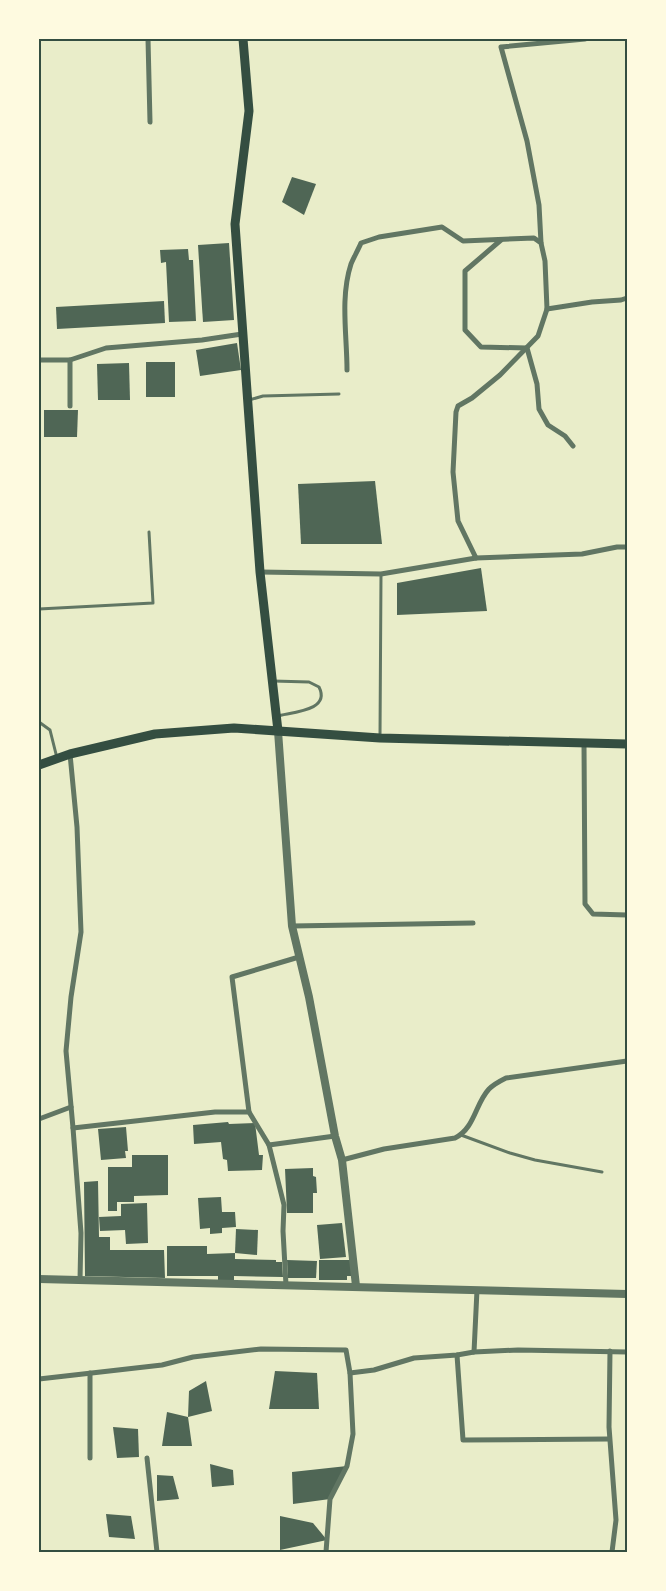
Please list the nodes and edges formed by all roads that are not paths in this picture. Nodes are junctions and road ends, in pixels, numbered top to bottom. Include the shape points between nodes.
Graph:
1 (148, 39) edge
2 (243, 39) edge
3 (585, 39) edge
4 (150, 122) dead end
5 (502, 240) junction
6 (541, 243) junction
7 (627, 298) edge
8 (548, 309) junction
9 (242, 334) junction
10 (527, 348) junction
11 (39, 360) edge
12 (70, 360) junction
13 (347, 370) dead end
14 (338, 394) dead end
15 (249, 400) junction
16 (70, 406) dead end
17 (573, 446) dead end
18 (149, 532) dead end
19 (627, 547) edge
20 (476, 558) junction
21 (260, 572) junction
22 (381, 574) junction
23 (39, 609) edge
24 (272, 681) junction
25 (276, 716) junction
26 (39, 722) edge
27 (278, 731) junction
28 (380, 738) junction
29 (584, 743) junction
30 (627, 744) edge
31 (70, 754) junction
32 (57, 758) junction
33 (39, 764) edge
34 (627, 915) edge
35 (473, 924) dead end
36 (292, 926) junction
37 (299, 957) junction
38 (627, 1061) edge
39 (71, 1107) junction
40 (249, 1112) junction
41 (39, 1119) edge
42 (73, 1128) junction
43 (461, 1135) junction
44 (336, 1136) junction
45 (269, 1145) junction
46 (342, 1160) junction
47 (602, 1172) dead end
48 (39, 1279) edge
49 (80, 1280) junction
50 (286, 1285) junction
51 (356, 1286) junction
52 (477, 1290) junction
53 (627, 1294) edge
54 (610, 1351) junction
55 (474, 1352) junction
56 (627, 1352) edge
57 (456, 1355) junction
58 (350, 1373) junction
59 (90, 1374) junction
60 (39, 1379) edge
61 (609, 1439) junction
62 (90, 1458) dead end
63 (147, 1458) dead end
64 (158, 1552) edge
65 (326, 1552) edge
66 (612, 1552) edge

1 - 4 street
2 - 9 main road via 249,111 235,224
3 - 6 street via 501,47 527,140 540,205
5 - 6 street via 534,238
5 - 10 street via 465,271 465,330 481,347
5 - 13 street via 463,241 442,227 361,242 351,264 347,285 344,316
6 - 8 street
7 - 8 street
8 - 10 street via 538,336
9 - 12 street via 106,348
9 - 15 main road
10 - 17 street via 540,409 548,425 565,436
10 - 20 street via 500,375 458,406 456,412 453,472 458,521
11 - 12 street
12 - 16 street
14 - 15 lane via 263,396
15 - 21 main road
18 - 23 lane via 153,603
19 - 20 street via 582,554
20 - 22 street
21 - 22 street
21 - 24 main road
22 - 28 lane
24 - 25 main road
24 - 25 lane via 309,682 319,687 322,697 313,707
25 - 27 main road
26 - 32 lane via 50,730
27 - 28 main road
27 - 31 main road via 234,728 155,734
27 - 36 street
28 - 29 main road
29 - 30 main road
29 - 34 street via 585,904 592,914
31 - 32 main road
31 - 39 street via 81,932 66,1051
32 - 33 main road
35 - 36 street
36 - 37 street
37 - 40 street via 232,977
37 - 44 street
38 - 43 street via 506,1078 488,1091
39 - 41 street
39 - 42 street
40 - 42 street via 216,1112
40 - 45 street
42 - 49 street via 81,1234
43 - 46 street
43 - 47 lane via 535,1160
44 - 45 street
44 - 46 street
45 - 50 street via 284,1205
46 - 51 street
48 - 49 street
49 - 50 street
50 - 51 street
51 - 52 street
52 - 53 street
52 - 55 street
54 - 55 street
54 - 56 street
54 - 61 street
55 - 57 street
57 - 58 street via 414,1358 374,1370
57 - 61 street via 464,1440
58 - 59 street via 346,1350 261,1349
58 - 65 street via 353,1434 347,1466 330,1499
59 - 60 street
59 - 62 street
61 - 66 street via 616,1520
63 - 64 street

